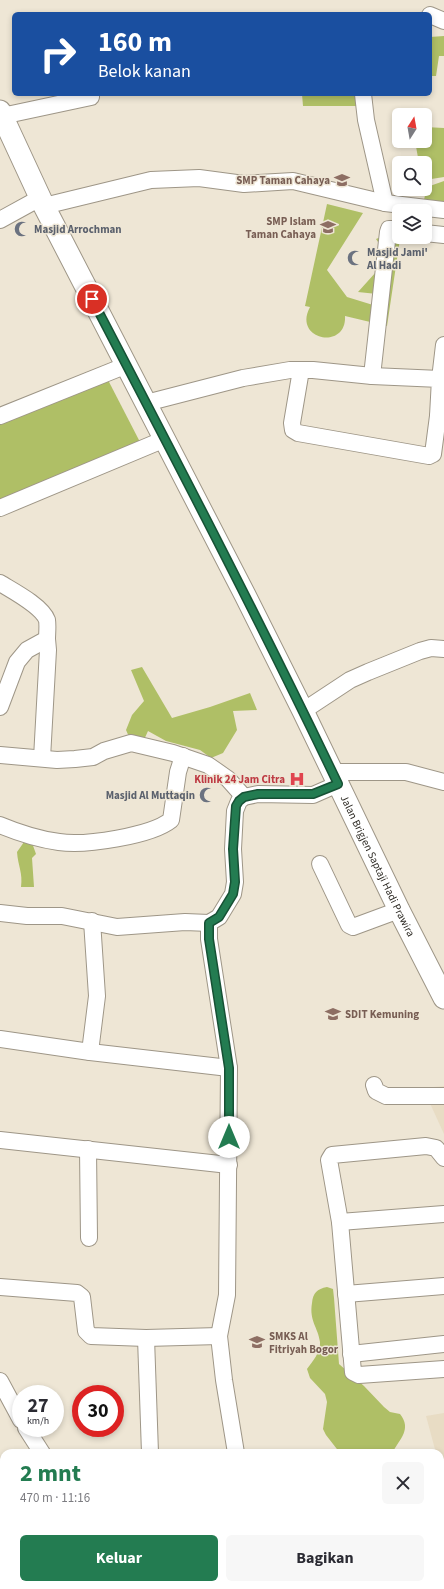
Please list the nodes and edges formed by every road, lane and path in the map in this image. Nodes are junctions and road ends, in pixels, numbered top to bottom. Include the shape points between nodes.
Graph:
1 (432, 16) edge
2 (444, 21) edge
3 (363, 96) edge
4 (91, 97) dead end
5 (1, 114) edge
6 (42, 202) junction
7 (385, 204) junction
8 (444, 210) edge
9 (0, 220) edge
10 (392, 228) edge
11 (432, 234) edge
12 (444, 235) edge
13 (444, 351) edge
14 (127, 365) junction
15 (301, 370) junction
16 (372, 376) junction
17 (440, 379) junction
18 (146, 403) junction
19 (0, 416) edge
20 (441, 416) edge
21 (165, 439) junction
22 (0, 508) edge
23 (0, 583) edge
24 (47, 640) junction
25 (444, 648) edge
26 (0, 706) edge
27 (303, 711) junction
28 (0, 755) edge
29 (183, 756) junction
30 (42, 758) junction
31 (335, 778) junction
32 (444, 782) edge
33 (244, 797) junction
34 (0, 825) edge
35 (320, 864) dead end
36 (399, 910) junction
37 (0, 913) edge
38 (92, 921) junction
39 (209, 923) junction
40 (444, 998) edge
41 (0, 1039) edge
42 (90, 1052) junction
43 (229, 1068) junction
44 (374, 1085) dead end
45 (444, 1096) edge
46 (0, 1140) edge
47 (88, 1149) junction
48 (444, 1158) edge
49 (229, 1165) junction
50 (444, 1214) edge
51 (340, 1222) junction
52 (89, 1238) dead end
53 (444, 1286) edge
54 (0, 1287) edge
55 (346, 1294) junction
56 (219, 1336) junction
57 (146, 1338) junction
58 (444, 1344) edge
59 (352, 1354) junction
60 (444, 1368) edge
61 (0, 1381) edge
62 (12, 1403) edge
63 (32, 1437) edge
64 (39, 1449) edge
65 (150, 1449) edge
66 (235, 1449) edge

1 - 2 street
3 - 7 street via 366,120
4 - 5 street
5 - 6 main road, Jalan Brigjen Saptaji Hadi Prawira
6 - 7 street via 151,180 199,178 244,184 293,181
6 - 9 street
6 - 14 main road, Jalan Brigjen Saptaji Hadi Prawira
7 - 8 street
10 - 16 street via 388,232
11 - 12 street
13 - 17 street
14 - 18 main road, Jalan Brigjen Saptaji Hadi Prawira
14 - 19 street
15 - 16 street
15 - 18 street via 243,378
15 - 20 street via 292,423 293,430 298,433 429,456 433,454
16 - 17 street
17 - 20 street
18 - 21 main road, Jalan Brigjen Saptaji Hadi Prawira
21 - 22 street
21 - 27 main road, Jalan Brigjen Saptaji Hadi Prawira
23 - 24 street via 43,613 47,621
24 - 26 street via 27,650 17,662
24 - 30 street
25 - 27 street via 420,651 350,680
27 - 31 main road, Jalan Brigjen Saptaji Hadi Prawira
28 - 30 street
29 - 30 street via 131,743 92,757 66,760
29 - 33 street via 208,765 228,779
29 - 34 street via 171,820 148,832 89,842 60,842 26,836
31 - 32 street via 406,772
31 - 33 street via 313,794 258,794
31 - 36 main road, Jalan Brigjen Saptaji Hadi Prawira
33 - 39 street via 239,801 236,811 233,894 219,917
35 - 36 street via 353,927
36 - 40 main road, Jalan Brigjen Saptaji Hadi Prawira
37 - 38 street via 62,916
38 - 39 street via 117,927 185,922
38 - 42 street via 97,996
39 - 43 street via 209,939
41 - 42 street
42 - 43 street
43 - 49 street
44 - 45 street via 376,1091 386,1096
46 - 47 street
47 - 49 street
47 - 52 street
48 - 51 street via 436,1148 426,1146 332,1155 329,1160
49 - 56 street via 227,1295
50 - 51 street
51 - 55 street
53 - 55 street
54 - 57 street via 77,1293 82,1297 86,1331 91,1336
55 - 59 street
56 - 57 street
56 - 66 street
57 - 65 street
58 - 59 street
59 - 60 street via 353,1372 359,1375
61 - 62 street
63 - 64 street

